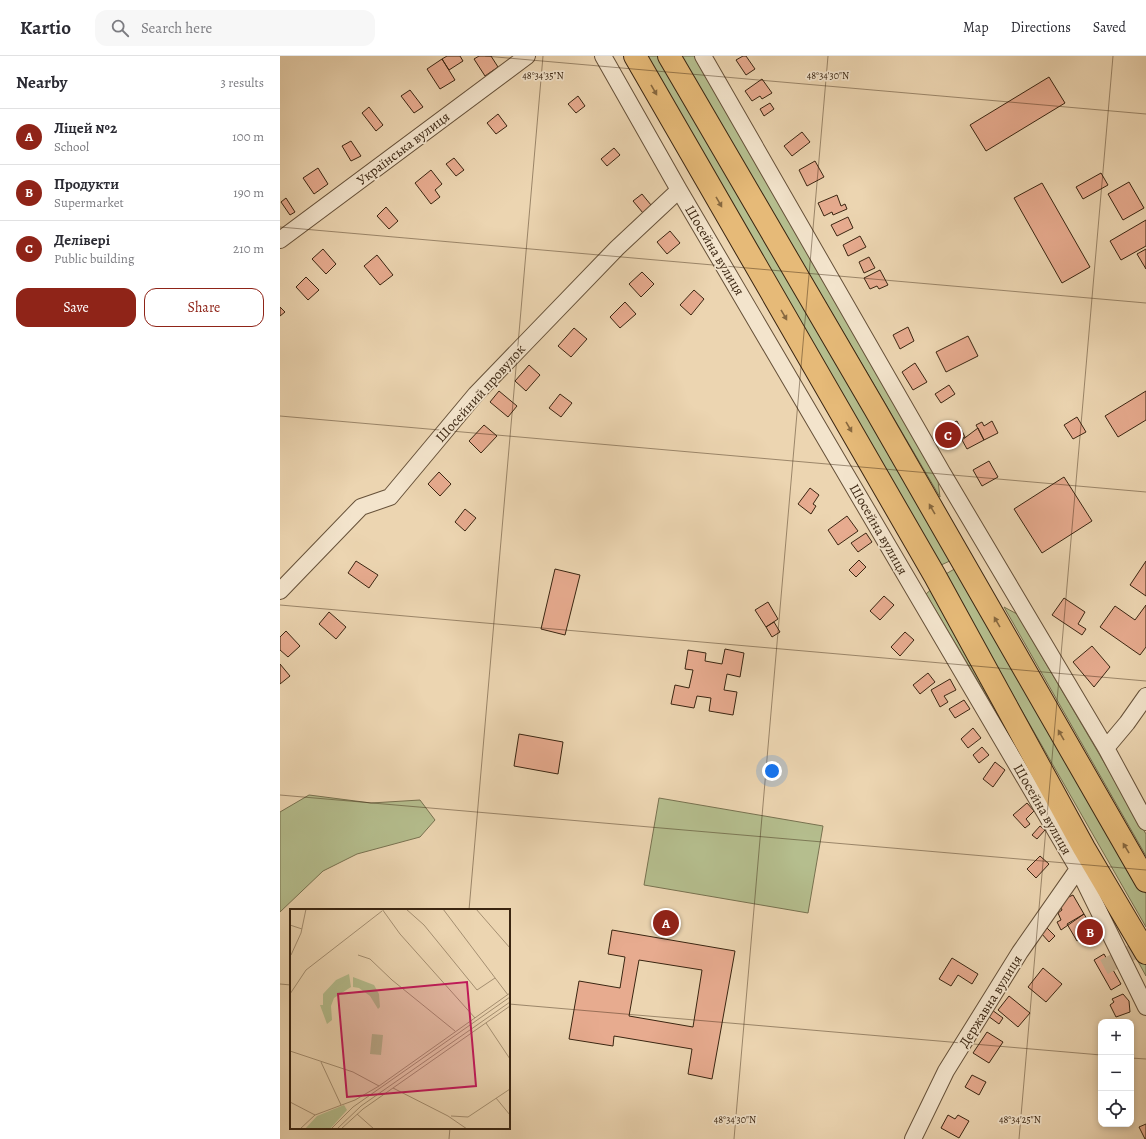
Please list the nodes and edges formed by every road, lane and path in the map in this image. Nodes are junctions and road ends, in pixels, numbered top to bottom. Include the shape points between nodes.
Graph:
1 (527, 56) edge
2 (603, 56) edge
3 (635, 56) edge
4 (669, 56) edge
5 (703, 56) edge
6 (680, 190) junction
7 (280, 240) edge
8 (280, 591) edge
9 (1146, 696) edge
10 (1106, 748) junction
11 (1146, 822) edge
12 (1078, 869) junction
13 (1146, 882) edge
14 (1146, 953) edge
15 (1146, 1008) edge
16 (914, 1139) edge

1 - 7 street, Українська вулиця
2 - 6 street, Шосейна вулиця
3 -> 14 highway via 935,576 1084,848
13 -> 4 highway
5 - 10 street via 942,472
6 - 8 street, Шосейний провулок via 617,248 476,394 390,497 361,507
6 - 12 street, Шосейна вулиця
9 - 10 street
10 - 11 street
12 - 15 street, Шосейна вулиця
12 - 16 street, Державна вулиця via 1020,952 946,1071

